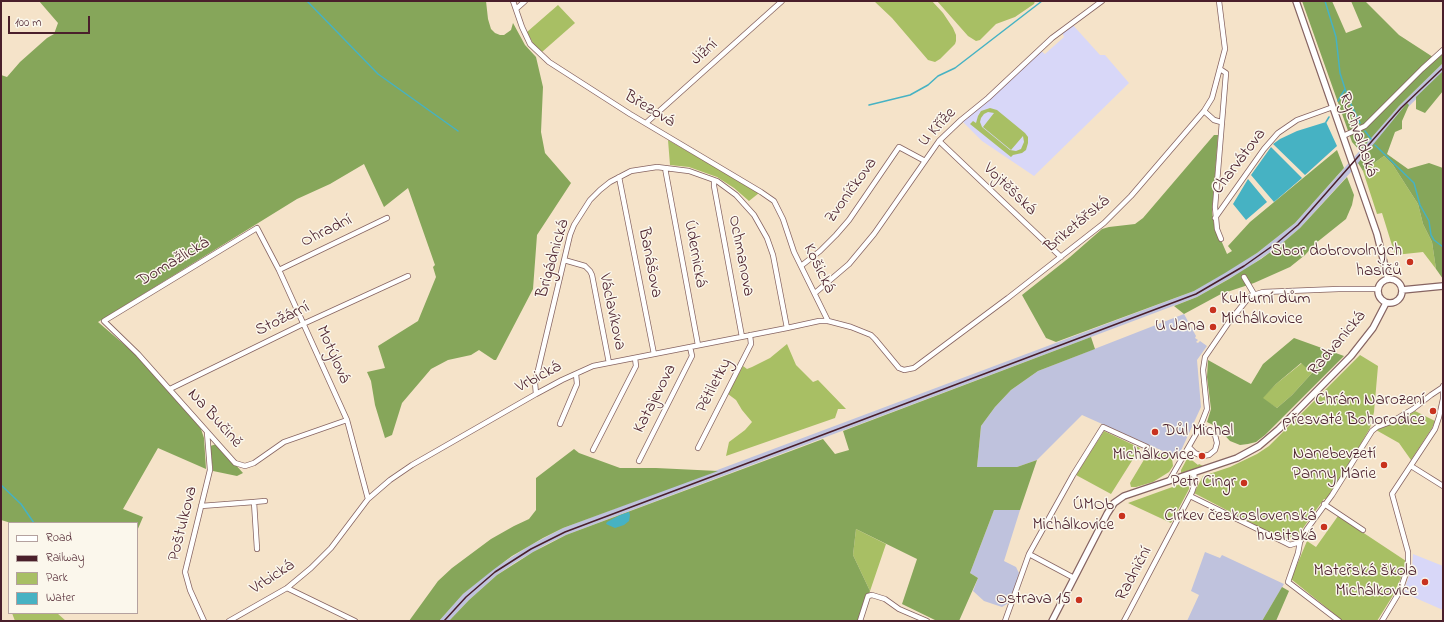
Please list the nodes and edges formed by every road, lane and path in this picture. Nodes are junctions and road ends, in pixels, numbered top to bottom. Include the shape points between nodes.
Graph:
1 (513, 1) edge
2 (525, 1) edge
3 (782, 1) edge
4 (1102, 1) edge
5 (1219, 1) edge
6 (1296, 1) edge
7 (516, 9) junction
8 (1443, 50) edge
9 (1220, 69) junction
10 (1332, 107) junction
11 (1204, 111) junction
12 (1221, 122) junction
13 (646, 124) junction
14 (1343, 136) junction
15 (939, 141) junction
16 (924, 161) junction
17 (665, 168) junction
18 (619, 177) junction
19 (714, 180) junction
20 (387, 218) dead end
21 (1215, 218) junction
22 (257, 228) joint
23 (786, 228) joint
24 (1222, 239) dead end
25 (1061, 257) junction
26 (564, 260) junction
27 (801, 266) junction
28 (279, 270) junction
29 (408, 276) dead end
30 (1244, 277) dead end
31 (1388, 279) junction
32 (1443, 286) edge
33 (1378, 289) junction
34 (1402, 290) junction
35 (815, 293) junction
36 (1254, 294) junction
37 (1386, 303) junction
38 (104, 321) joint
39 (828, 321) junction
40 (303, 324) junction
41 (787, 328) junction
42 (750, 335) junction
43 (742, 336) junction
44 (698, 345) junction
45 (690, 347) junction
46 (654, 354) junction
47 (635, 358) junction
48 (609, 363) junction
49 (914, 368) joint
50 (576, 374) junction
51 (1443, 387) edge
52 (170, 389) junction
53 (536, 394) junction
54 (347, 420) junction
55 (560, 424) dead end
56 (1200, 427) junction
57 (207, 431) junction
58 (1147, 447) dead end
59 (1189, 447) junction
60 (698, 448) dead end
61 (593, 450) dead end
62 (639, 461) dead end
63 (1411, 466) junction
64 (1194, 473) junction
65 (1169, 481) junction
66 (1443, 486) edge
67 (1190, 496) junction
68 (368, 499) junction
69 (265, 501) dead end
70 (254, 502) junction
71 (1324, 504) junction
72 (201, 506) junction
73 (1363, 530) dead end
74 (1300, 542) junction
75 (257, 549) dead end
76 (1029, 554) junction
77 (1074, 578) junction
78 (287, 588) junction
79 (204, 621) edge
80 (229, 621) edge
81 (355, 621) edge
82 (860, 621) edge
83 (927, 621) edge
84 (1005, 621) edge
85 (1052, 621) edge
86 (1124, 621) edge
87 (1339, 621) edge
88 (1382, 621) edge

1 - 7 street, Březová
2 - 7 street
3 - 13 street, Jižní
4 - 15 street, U Kříže via 1052,38
5 - 9 street, Briketářská via 1225,48
6 - 10 street, Rychvaldská
7 - 13 street, Březová via 530,44 549,62
8 - 14 street via 1365,126
9 - 11 street, Briketářská via 1212,98
9 - 12 street via 1226,73
10 - 14 street, Rychvaldská
10 - 21 street, Charvátova via 1297,120 1278,133
11 - 12 street via 1214,120
11 - 25 street, Briketářská via 1118,210
12 - 21 street
13 - 23 street, Březová via 774,201
14 - 31 street, Rychvaldská via 1377,234
15 - 16 street, U Kříže
15 - 25 street, Vojtěšská
16 - 27 street, Zvoníčkova via 899,147 836,236
16 - 35 street, U Kříže via 874,234 849,264
17 - 18 street, Brigádnická via 642,168
17 - 19 street, Brigádnická via 689,170
17 - 44 street, Údernická
18 - 26 street, Brigádnická via 600,190 581,213 572,230
18 - 46 street, Banášova
19 - 41 street, Brigádnická via 727,187 747,206 764,231 772,255
19 - 43 street, Ochmanova
20 - 28 street, Ohradní
21 - 24 street
22 - 28 street, Motýlová
22 - 38 street, Domažlická
23 - 27 street, Košická
25 - 49 street, Briketářská
26 - 48 street, Václavíkova via 590,270
26 - 53 street, Brigádnická via 535,383
27 - 35 street, Košická
28 - 40 street, Motýlová
29 - 40 street, Stožární
30 - 36 street
31 - 33 street
31 - 34 street via 1398,282
32 - 34 street
33 - 36 street, Radvanická
33 - 37 street via 1380,297
34 - 37 street via 1398,300
35 - 39 street, Košická
36 - 56 street via 1246,300 1205,357 1202,370 1207,409
37 - 64 street, Radvanická via 1373,328 1351,356 1270,437 1253,450 1232,460
38 - 52 street, Na Bučině
39 - 41 street, Vrbická
39 - 49 street, Vrbická via 871,335 899,368
40 - 52 street, Stožární
40 - 54 street, Motýlová
41 - 42 street, Vrbická
42 - 43 street, Vrbická
42 - 60 street, Pětiletky via 751,344
43 - 44 street, Vrbická
44 - 45 street, Vrbická
45 - 46 street, Vrbická
45 - 62 street, Katajevova via 692,356
46 - 47 street, Vrbická
47 - 48 street, Vrbická
47 - 61 street via 636,366
48 - 50 street, Vrbická via 593,366
50 - 53 street, Vrbická
50 - 55 street via 576,384
51 - 63 street via 1443,399 1435,429
51 - 71 street via 1400,417 1376,427
52 - 57 street, Na Bučině
53 - 68 street, Vrbická via 412,465
54 - 57 street, Na Bučině via 284,442 254,464 245,466 236,463
54 - 68 street, Motýlová
56 - 59 street
56 - 59 street via 1215,436 1215,450 1209,455 1202,456
57 - 72 street, Poštulkova via 210,470
58 - 76 street via 1103,427
59 - 65 street
63 - 66 street
63 - 88 street via 1392,494 1408,552 1408,567 1400,591
64 - 65 street, Radvanická
64 - 67 street, Radniční via 1195,483
65 - 77 street, Radvanická via 1124,496 1114,503
67 - 74 street via 1284,542
67 - 86 street, Radniční
68 - 78 street, Vrbická via 331,548 312,568
69 - 70 street
70 - 72 street
70 - 75 street
71 - 73 street
71 - 74 street
72 - 79 street, Poštulkova via 185,572
74 - 87 street via 1288,582
76 - 77 street
76 - 84 street
77 - 85 street, Radvanická
78 - 80 street, Vrbická
78 - 81 street
82 - 83 street via 868,596 872,595 885,598 900,609

